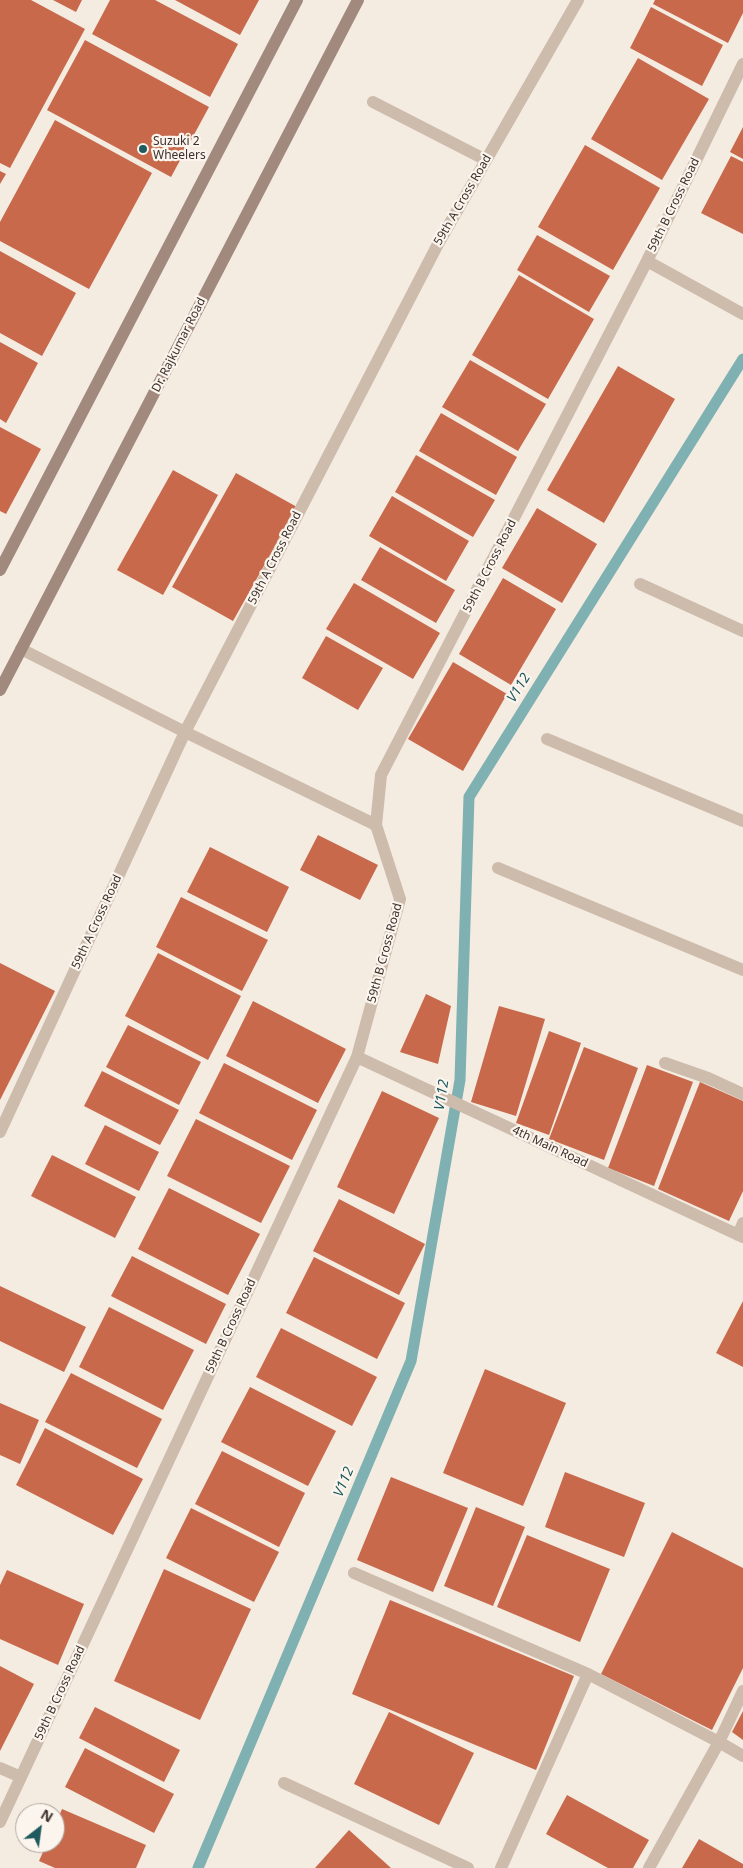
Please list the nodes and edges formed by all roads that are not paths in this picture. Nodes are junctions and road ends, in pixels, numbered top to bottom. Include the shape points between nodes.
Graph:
1 (297, 0) edge
2 (358, 0) edge
3 (578, 0) edge
4 (743, 64) edge
5 (373, 102) dead end
6 (486, 160) junction
7 (647, 261) junction
8 (743, 314) edge
9 (0, 570) edge
10 (640, 584) dead end
11 (743, 631) edge
12 (21, 649) junction
13 (0, 690) edge
14 (185, 732) junction
15 (547, 739) dead end
16 (743, 821) edge
17 (376, 825) junction
18 (498, 868) dead end
19 (743, 970) edge
20 (357, 1057) junction
21 (665, 1063) dead end
22 (743, 1094) edge
23 (0, 1132) edge
24 (743, 1223) edge
25 (740, 1236) edge
26 (354, 1573) dead end
27 (588, 1674) junction
28 (743, 1691) edge
29 (719, 1742) junction
30 (743, 1756) edge
31 (0, 1768) edge
32 (21, 1778) junction
33 (284, 1783) dead end
34 (0, 1822) edge
35 (468, 1868) edge
36 (501, 1868) edge
37 (650, 1868) edge

1 - 9 main road
2 - 12 main road, Dr. Rajkumar Road
3 - 6 street, 59th A Cross Road
4 - 7 street, 59th B Cross Road
5 - 6 street
6 - 14 street, 59th A Cross Road via 438,244
7 - 8 street
7 - 17 street, 59th B Cross Road via 381,775
10 - 11 street
12 - 13 main road, Dr. Rajkumar Road
12 - 14 street
14 - 17 street
14 - 23 street, 59th A Cross Road
15 - 16 street
17 - 20 street, 59th B Cross Road via 400,899
18 - 19 street
20 - 25 street, 4th Main Road
20 - 32 street, 59th B Cross Road
21 - 22 street
24 - 25 street
26 - 27 street
27 - 29 street
27 - 36 street
28 - 29 street
29 - 30 street
29 - 37 street
31 - 32 street
32 - 34 street, 59th B Cross Road
33 - 35 street

